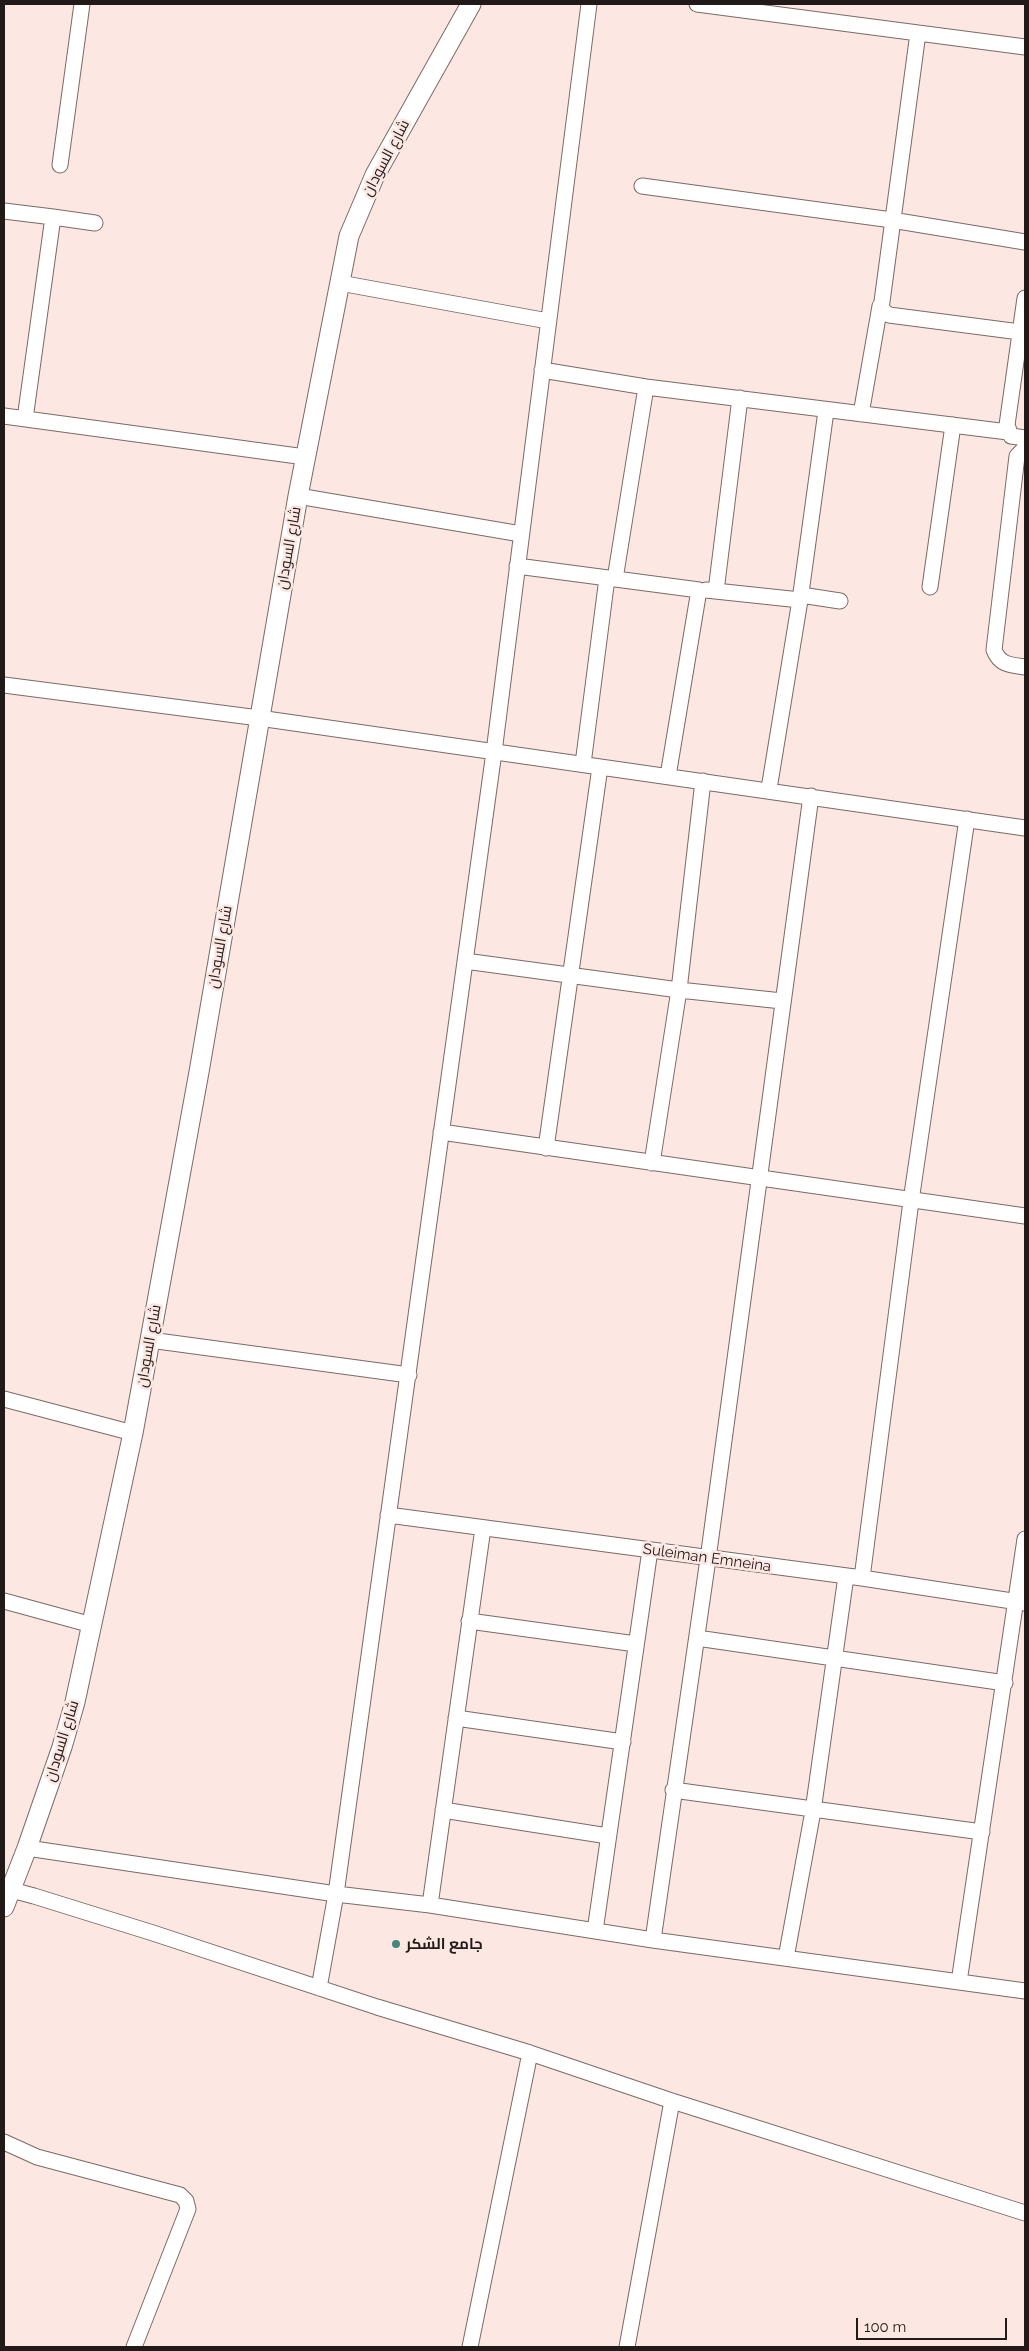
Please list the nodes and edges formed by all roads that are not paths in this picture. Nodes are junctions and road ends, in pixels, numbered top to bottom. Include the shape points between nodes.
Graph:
1 (82, 4) edge
2 (471, 4) edge
3 (589, 4) edge
4 (697, 4) edge
5 (918, 33) junction
6 (1025, 47) edge
7 (60, 165) dead end
8 (642, 186) dead end
9 (4, 211) edge
10 (53, 217) junction
11 (892, 220) junction
12 (95, 223) dead end
13 (1025, 242) edge
14 (340, 283) junction
15 (1025, 298) edge
16 (880, 306) junction
17 (548, 321) junction
18 (1020, 332) junction
19 (542, 370) junction
20 (646, 387) junction
21 (740, 398) junction
22 (826, 411) junction
23 (861, 414) junction
24 (4, 416) edge
25 (25, 419) junction
26 (953, 425) junction
27 (1008, 432) junction
28 (1025, 438) edge
29 (1025, 448) edge
30 (305, 457) junction
31 (298, 496) junction
32 (521, 534) junction
33 (517, 566) junction
34 (611, 578) junction
35 (930, 588) dead end
36 (699, 590) junction
37 (716, 591) junction
38 (800, 597) junction
39 (840, 601) dead end
40 (1025, 667) edge
41 (4, 685) edge
42 (259, 718) junction
43 (494, 752) junction
44 (583, 764) junction
45 (600, 766) junction
46 (668, 776) junction
47 (703, 781) junction
48 (769, 789) junction
49 (811, 796) junction
50 (967, 819) junction
51 (1025, 828) edge
52 (465, 961) junction
53 (570, 976) junction
54 (679, 990) junction
55 (782, 1001) junction
56 (441, 1132) junction
57 (546, 1148) junction
58 (652, 1163) junction
59 (760, 1180) junction
60 (911, 1201) junction
61 (1025, 1216) edge
62 (150, 1340) junction
63 (409, 1375) junction
64 (4, 1399) edge
65 (133, 1433) junction
66 (388, 1515) junction
67 (484, 1528) junction
68 (1025, 1539) edge
69 (650, 1550) junction
70 (708, 1559) junction
71 (846, 1576) junction
72 (862, 1578) junction
73 (4, 1601) edge
74 (1021, 1602) edge
75 (469, 1622) junction
76 (92, 1625) junction
77 (697, 1638) junction
78 (636, 1644) junction
79 (836, 1659) junction
80 (1005, 1683) junction
81 (456, 1718) junction
82 (624, 1742) junction
83 (673, 1790) junction
84 (443, 1810) junction
85 (814, 1811) junction
86 (982, 1832) junction
87 (608, 1836) junction
88 (27, 1848) junction
89 (336, 1894) junction
90 (6, 1895) edge
91 (430, 1905) junction
92 (595, 1931) junction
93 (654, 1940) junction
94 (786, 1958) junction
95 (960, 1982) junction
96 (319, 1988) junction
97 (1025, 1991) edge
98 (530, 2053) junction
99 (672, 2101) junction
100 (4, 2142) edge
101 (1025, 2213) edge
102 (134, 2347) edge
103 (470, 2347) edge
104 (627, 2347) edge

1 - 7 street
2 - 14 main road, شارع السودان via 375,175 354,219
3 - 17 street
4 - 5 street
5 - 6 street
5 - 11 street
8 - 11 street
9 - 10 street
10 - 12 street
10 - 25 street
11 - 13 street
11 - 16 street
14 - 17 street
14 - 30 main road, شارع السودان
15 - 18 street
16 - 18 street via 889,315
16 - 23 street
17 - 19 street
18 - 27 street
19 - 20 street
19 - 32 street
20 - 21 street
20 - 34 street
21 - 22 street
21 - 37 street
22 - 23 street
22 - 38 street
23 - 26 street
24 - 25 street
25 - 30 street
26 - 27 street
26 - 35 street
27 - 28 street via 1011,436
29 - 40 street via 1017,456 994,650 1004,664
30 - 31 main road, شارع السودان
31 - 32 street
31 - 42 main road, شارع السودان
32 - 33 street
33 - 34 street
33 - 43 street
34 - 36 street
34 - 44 street
36 - 37 street
36 - 46 street
37 - 38 street
38 - 39 street
38 - 48 street
41 - 42 street
42 - 43 street
42 - 62 main road, شارع السودان
43 - 44 street
43 - 52 street
44 - 45 street
45 - 46 street
45 - 53 street
46 - 47 street
47 - 48 street
47 - 54 street
48 - 49 street
49 - 50 street
49 - 55 street
50 - 51 street
50 - 60 street
52 - 53 street
52 - 56 street
53 - 54 street
53 - 57 street
54 - 55 street
54 - 58 street
55 - 59 street
56 - 57 street
56 - 63 street
57 - 58 street
58 - 59 street
59 - 60 street
59 - 70 street
60 - 61 street
60 - 72 street
62 - 63 street
62 - 65 main road, شارع السودان
63 - 66 street
64 - 65 street
65 - 76 main road, شارع السودان
66 - 67 street, Suleiman Emneina
66 - 89 street
67 - 69 street, Suleiman Emneina
67 - 75 street
68 - 74 street
69 - 70 street, Suleiman Emneina
69 - 78 street
70 - 71 street, Suleiman Emneina
70 - 77 street
71 - 72 street, Suleiman Emneina
71 - 79 street
72 - 74 street, Suleiman Emneina
73 - 76 street
74 - 80 street
75 - 78 street
75 - 81 street
76 - 88 main road, شارع السودان via 62,1747
77 - 79 street
77 - 83 street
78 - 82 street
79 - 80 street
79 - 85 street
80 - 86 street
81 - 82 street
81 - 84 street
82 - 87 street
83 - 85 street
83 - 93 street
84 - 87 street
84 - 91 street
85 - 86 street
85 - 94 street
86 - 95 street
87 - 92 street
88 - 89 street
88 - 90 main road, شارع السودان
89 - 91 street
89 - 96 street
90 - 96 street via 153,1933
91 - 92 street
92 - 93 street
93 - 94 street
94 - 95 street
95 - 97 street
96 - 98 street
98 - 99 street
98 - 103 street
99 - 101 street
99 - 104 street
100 - 102 street via 37,2157 180,2195 186,2201 188,2209

